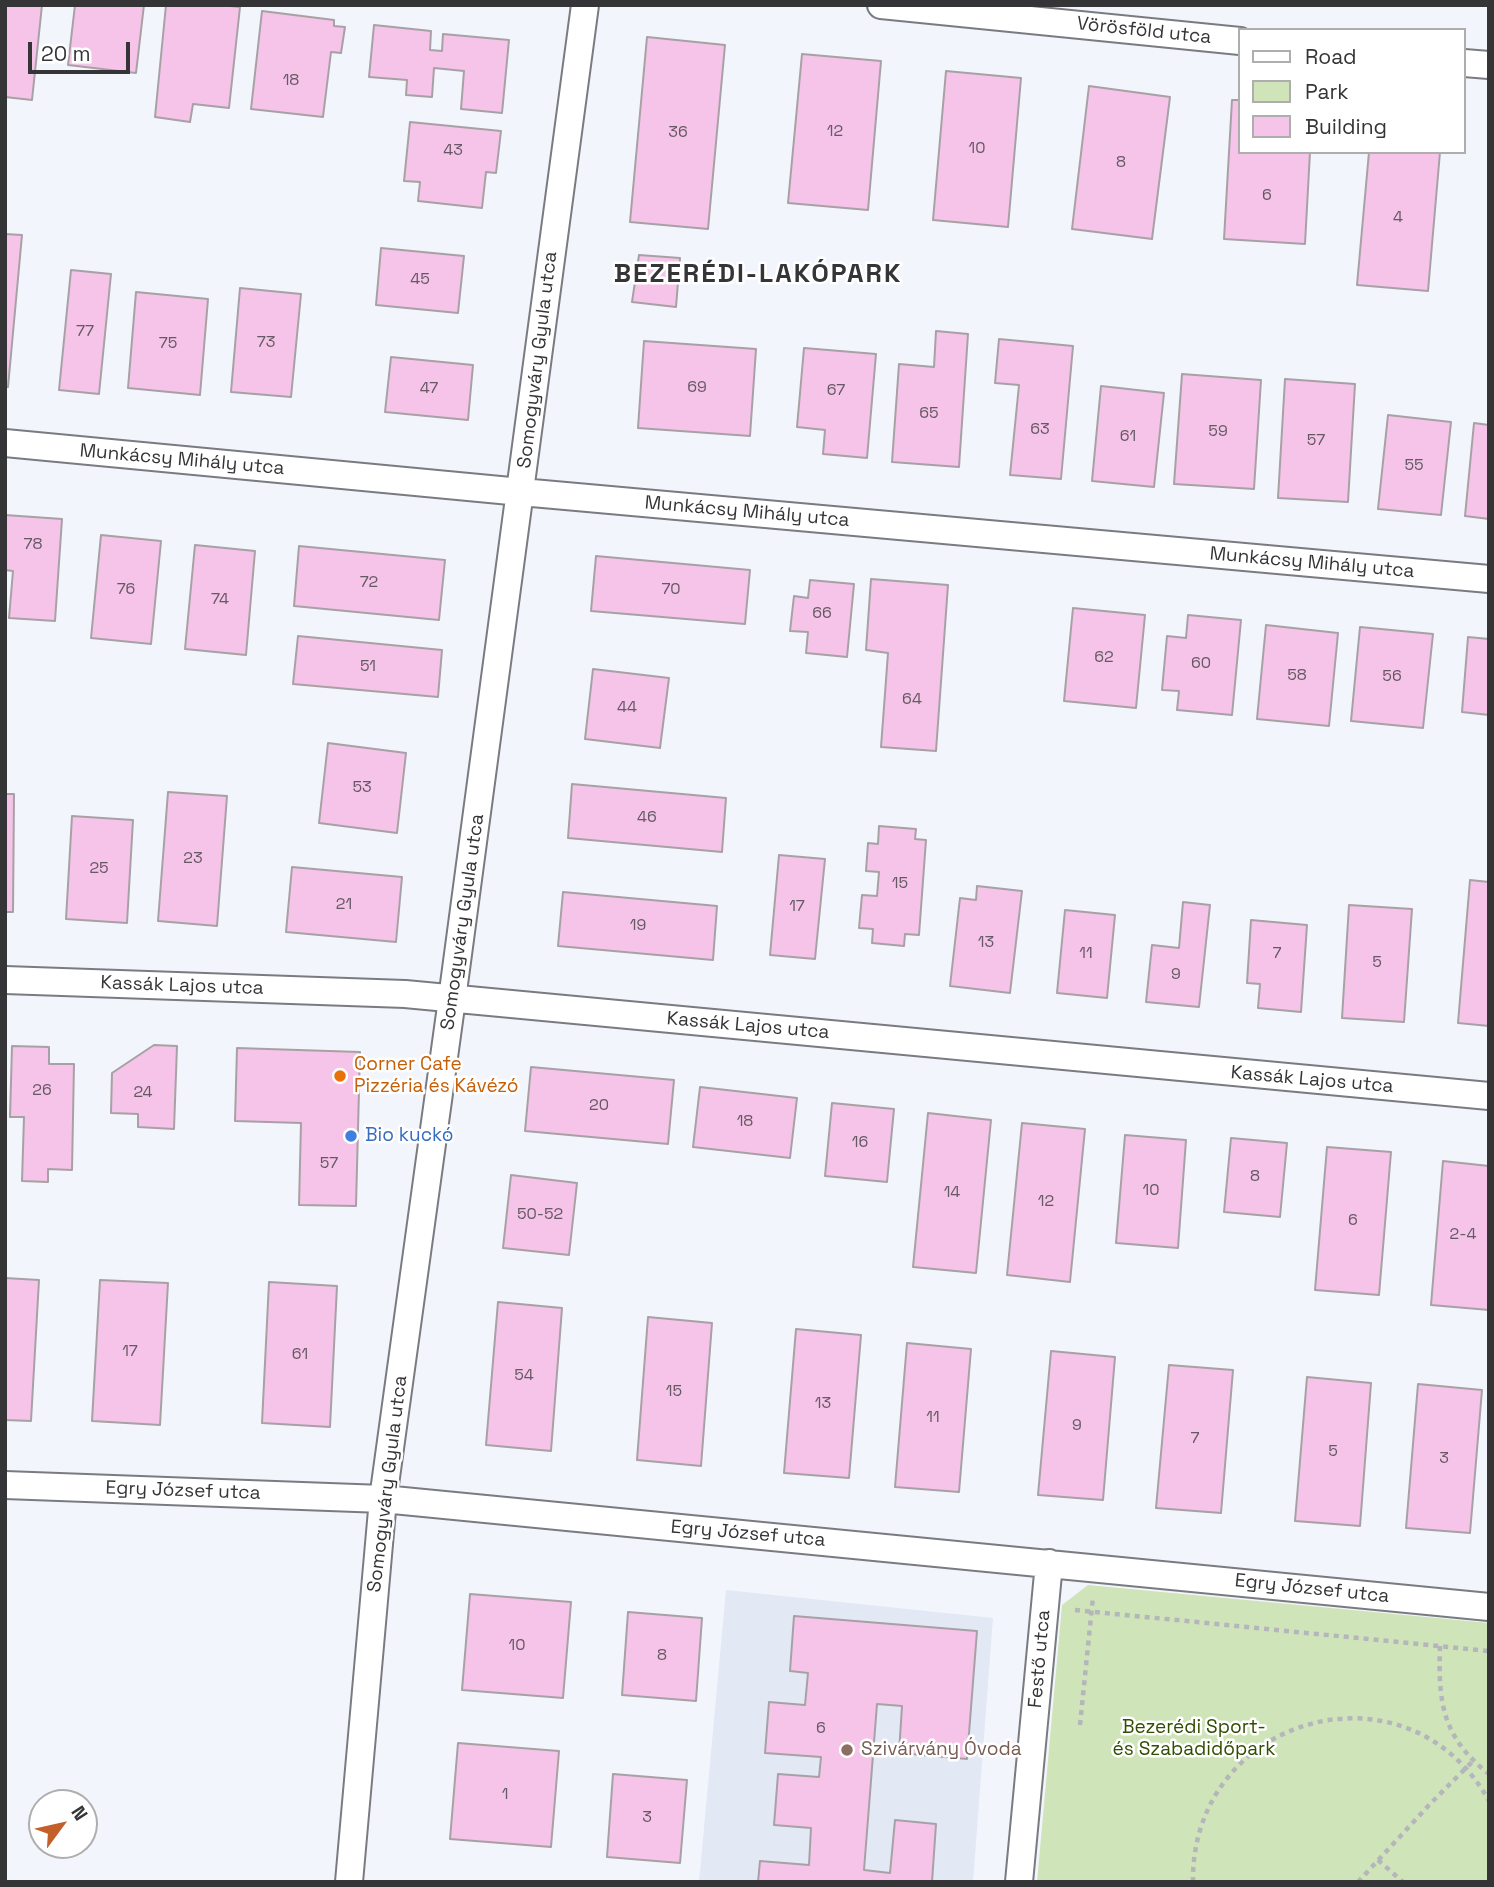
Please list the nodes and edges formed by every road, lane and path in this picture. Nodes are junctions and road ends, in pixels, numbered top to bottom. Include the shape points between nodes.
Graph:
1 (584, 5) edge
2 (881, 5) edge
3 (1238, 41) edge
4 (1466, 63) edge
5 (1489, 65) edge
6 (5, 443) edge
7 (521, 492) junction
8 (1489, 579) edge
9 (5, 980) edge
10 (452, 999) junction
11 (1489, 1096) edge
12 (5, 1485) edge
13 (383, 1499) junction
14 (1049, 1563) junction
15 (1097, 1568) junction
16 (1045, 1607) junction
17 (1489, 1607) edge
18 (1092, 1612) junction
19 (1440, 1646) junction
20 (1489, 1651) edge
21 (1080, 1724) dead end
22 (1472, 1761) junction
23 (1465, 1769) junction
24 (1489, 1774) edge
25 (1489, 1801) edge
26 (1378, 1860) junction
27 (349, 1882) edge
28 (1019, 1882) edge
29 (1193, 1882) edge
30 (1358, 1882) edge
31 (1402, 1882) edge

1 - 7 street, Somogyváry Gyula utca
2 - 3 street, Vörösföld utca
4 - 5 street
6 - 7 street, Munkácsy Mihály utca
7 - 8 street, Munkácsy Mihály utca
7 - 10 street, Somogyváry Gyula utca
9 - 10 street, Kassák Lajos utca
10 - 11 street, Kassák Lajos utca
10 - 13 street, Somogyváry Gyula utca
12 - 13 street, Egry József utca
13 - 14 street, Egry József utca
13 - 27 street, Somogyváry Gyula utca
14 - 15 street, Egry József utca
14 - 16 street, Festő utca
15 - 17 street, Egry József utca
15 - 18 path
16 - 18 path
16 - 28 street, Festő utca
18 - 19 path
18 - 21 path
19 - 20 path
19 - 22 path via 1438,1679 1445,1716
22 - 23 path
22 - 24 path
23 - 25 path
23 - 26 path
23 - 29 path via 1423,1736 1383,1721 1341,1719 1295,1728 1246,1757 1218,1790 1198,1834
26 - 30 path
26 - 31 path

